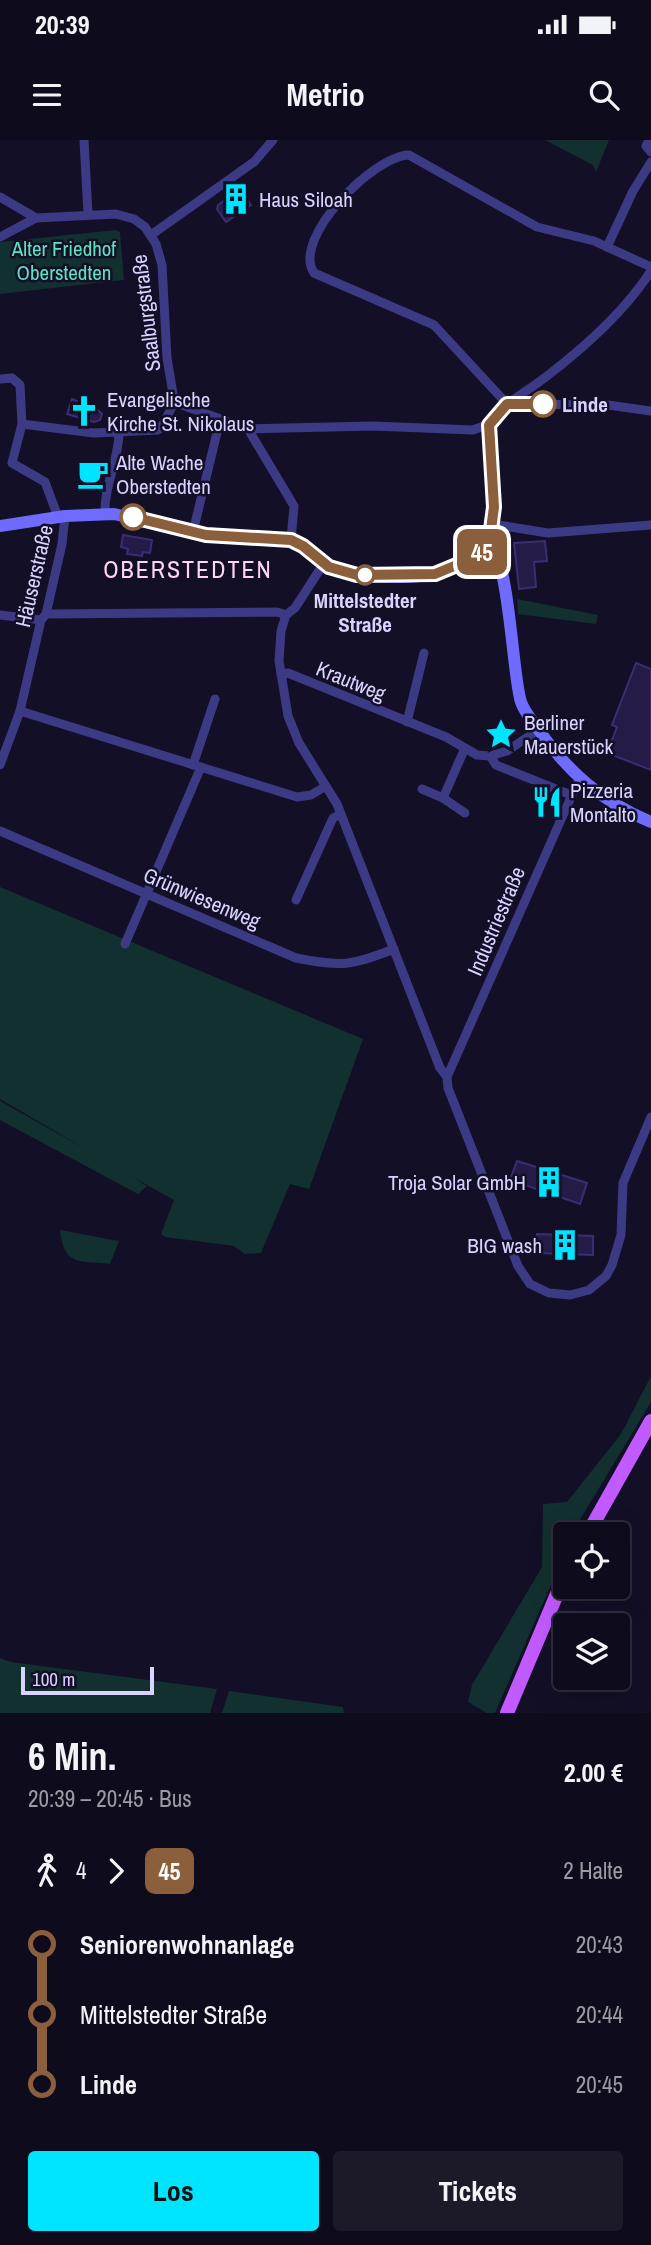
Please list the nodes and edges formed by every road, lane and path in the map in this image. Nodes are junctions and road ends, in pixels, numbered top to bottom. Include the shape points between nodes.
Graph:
1 (84, 140) edge
2 (273, 140) edge
3 (649, 140) edge
4 (651, 152) edge
5 (651, 162) edge
6 (0, 197) edge
7 (88, 214) junction
8 (36, 218) junction
9 (151, 235) junction
10 (0, 237) edge
11 (607, 247) junction
12 (651, 269) edge
13 (0, 379) edge
14 (176, 401) junction
15 (507, 404) junction
16 (651, 411) edge
17 (220, 420) junction
18 (22, 424) junction
19 (489, 425) junction
20 (248, 429) junction
21 (120, 432) junction
22 (105, 513) junction
23 (62, 516) junction
24 (492, 524) junction
25 (651, 525) edge
26 (0, 526) edge
27 (193, 532) junction
28 (291, 540) junction
29 (488, 552) junction
30 (324, 564) junction
31 (0, 615) edge
32 (286, 615) junction
33 (44, 617) junction
34 (424, 653) dead end
35 (281, 674) junction
36 (215, 699) dead end
37 (20, 711) junction
38 (407, 722) junction
39 (538, 730) junction
40 (465, 748) junction
41 (490, 755) junction
42 (0, 765) edge
43 (197, 766) junction
44 (579, 779) junction
45 (326, 786) junction
46 (422, 789) dead end
47 (570, 795) junction
48 (443, 798) junction
49 (466, 813) dead end
50 (341, 814) junction
51 (651, 822) edge
52 (0, 831) edge
53 (147, 894) junction
54 (296, 900) dead end
55 (125, 944) dead end
56 (394, 948) junction
57 (447, 1077) junction
58 (651, 1117) edge
59 (651, 1421) edge
60 (594, 1522) edge
61 (555, 1599) edge
62 (507, 1713) edge

1 - 7 street
2 - 9 street via 254,162
3 - 4 street via 646,146
5 - 11 street
6 - 8 street
7 - 8 street, Saalburgstraße
7 - 9 street, Saalburgstraße via 127,216
8 - 10 street
9 - 14 street, Saalburgstraße via 162,265 167,358
11 - 12 street
11 - 15 street via 537,227 409,155 363,178 335,205 310,254 314,273 434,325
12 - 15 street via 630,300 574,354
13 - 18 street via 12,377 20,385
14 - 17 street
14 - 21 street via 158,430
15 - 16 street via 608,405
15 - 19 street
17 - 20 street
17 - 27 street
18 - 21 street
18 - 23 street via 12,463 45,482
19 - 20 street via 473,430 373,426
19 - 24 street
20 - 28 street via 295,510
21 - 22 street via 105,490
22 - 23 street
22 - 27 street
23 - 26 street
23 - 33 street, Häuserstraße via 62,544
24 - 25 street via 548,533
24 - 29 street
27 - 28 street
28 - 30 street
29 - 30 street via 448,571 426,575 357,575
29 - 39 street via 497,556 502,570 519,696
30 - 32 street
31 - 33 street
32 - 33 street
32 - 35 street via 279,640
33 - 37 street, Häuserstraße
34 - 38 street, Krautweg
35 - 38 street, Krautweg
35 - 45 street via 290,725
36 - 43 street
37 - 42 street, Häuserstraße
37 - 43 street
38 - 40 street, Krautweg
39 - 41 street via 507,751
39 - 44 street
40 - 41 street, Krautweg via 477,755
40 - 48 street
41 - 47 street, Krautweg via 496,765
43 - 45 street via 297,797
43 - 53 street
44 - 47 street, Industriestraße
44 - 51 street
45 - 50 street
46 - 48 street
47 - 57 street, Industriestraße
48 - 49 street
50 - 54 street via 333,818
50 - 56 street
52 - 53 street, Grünwiesenweg
53 - 55 street
53 - 56 street, Grünwiesenweg via 296,958 346,965
56 - 57 street
57 - 58 street via 471,1151 518,1266 530,1284 549,1293 570,1295 589,1290 606,1276 617,1252 623,1183
59 - 60 main road
61 - 62 main road

